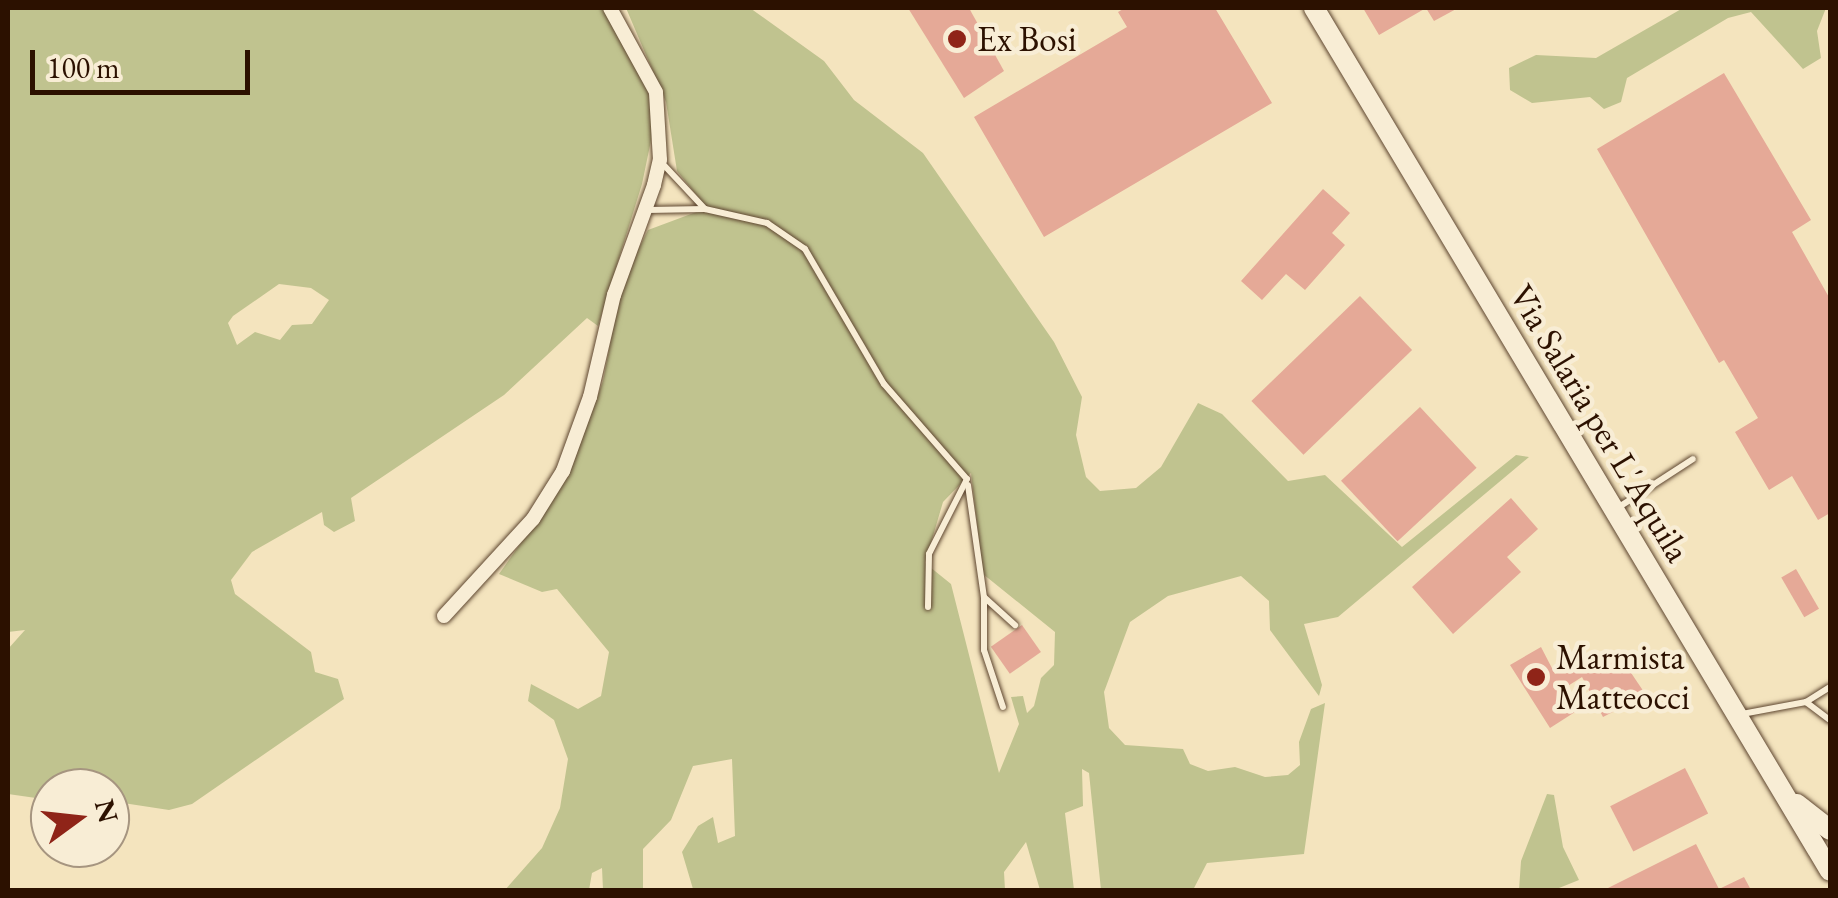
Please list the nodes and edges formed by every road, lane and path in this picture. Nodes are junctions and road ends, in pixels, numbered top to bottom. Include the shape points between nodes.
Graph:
1 (610, 8) edge
2 (1314, 8) edge
3 (660, 160) junction
4 (705, 209) junction
5 (646, 210) junction
6 (1694, 459) dead end
7 (967, 479) junction
8 (1613, 510) junction
9 (984, 597) junction
10 (928, 608) dead end
11 (444, 616) dead end
12 (1015, 625) dead end
13 (1830, 687) edge
14 (1806, 702) junction
15 (1003, 707) dead end
16 (1736, 715) junction
17 (1830, 720) edge
18 (1780, 787) junction
19 (1830, 830) edge
20 (1830, 871) edge

1 - 3 street via 656,92
2 - 8 main road, Via Salaria per L'Aquila
3 - 4 lane
3 - 5 street
4 - 5 lane
4 - 7 lane via 767,223 805,249 884,384
5 - 11 street via 563,471 532,519
6 - 8 lane
7 - 9 lane
7 - 10 lane via 929,554
8 - 16 main road, Via Salaria per L'Aquila
9 - 12 lane
9 - 15 lane via 984,650
13 - 14 lane
14 - 16 lane
14 - 17 lane
16 - 18 main road, Via Salaria per L'Aquila
18 - 19 main road
18 - 20 main road, Via Salaria per L'Aquila

